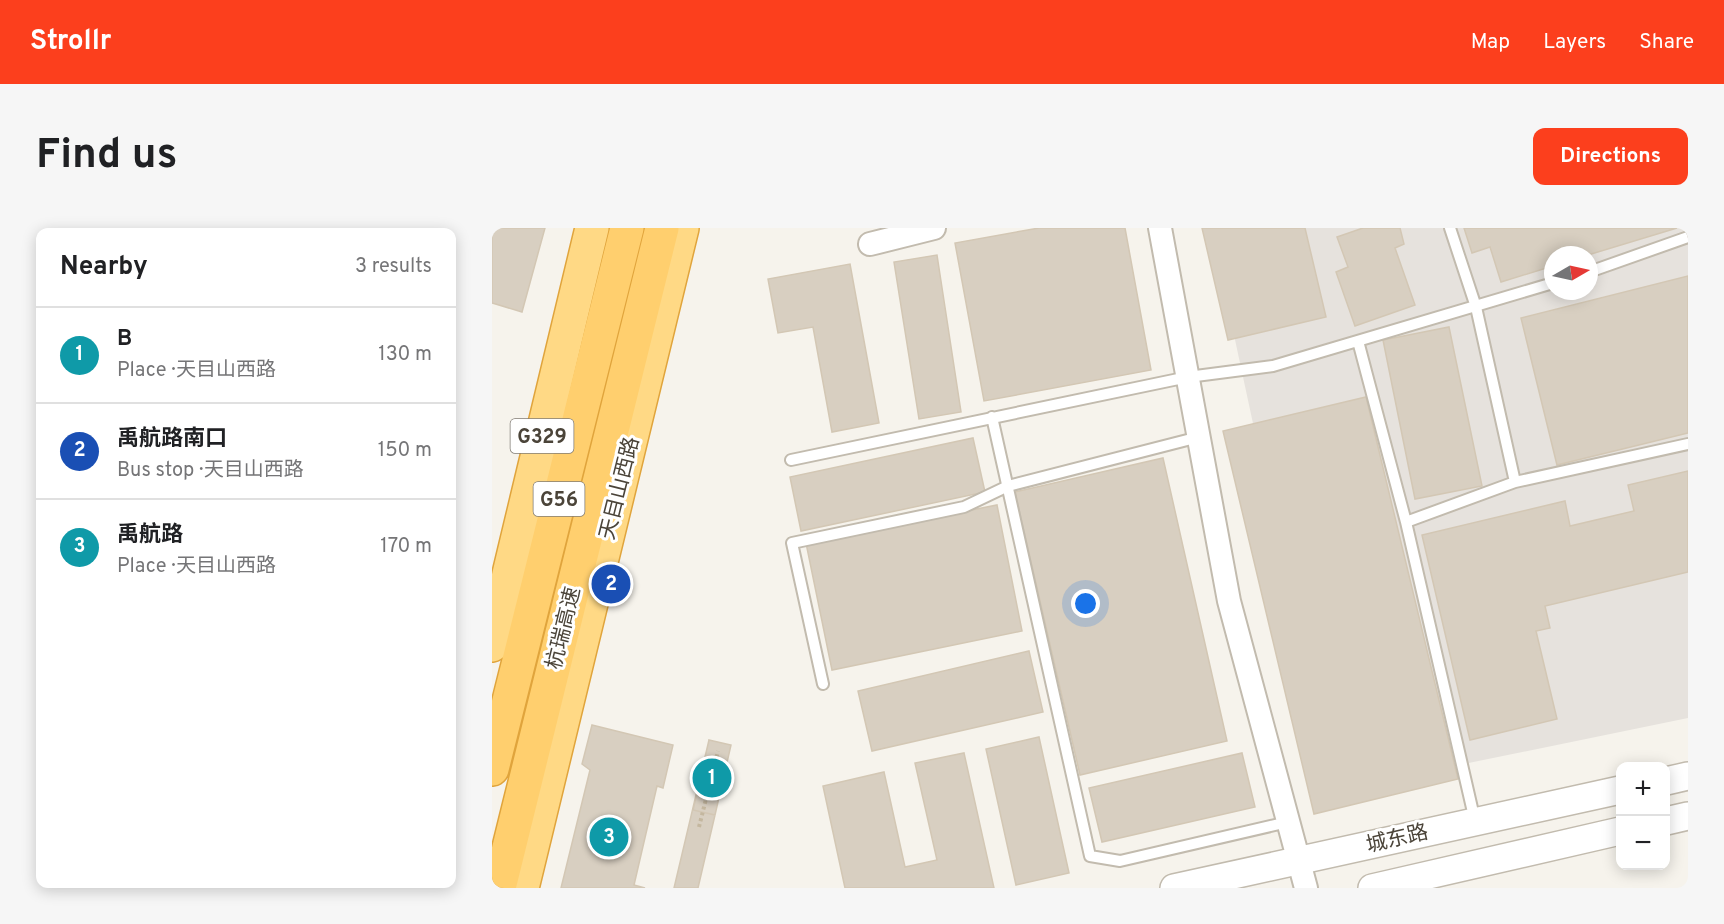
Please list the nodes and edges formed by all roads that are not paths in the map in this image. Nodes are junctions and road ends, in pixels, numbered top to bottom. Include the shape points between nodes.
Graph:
1 (592, 228) edge
2 (627, 228) edge
3 (662, 228) edge
4 (682, 228) edge
5 (934, 228) edge
6 (1160, 228) edge
7 (1450, 228) edge
8 (1688, 237) edge
9 (870, 244) dead end
10 (1598, 269) edge
11 (1544, 286) edge
12 (1476, 307) junction
13 (1358, 341) junction
14 (1188, 377) junction
15 (992, 417) junction
16 (1199, 437) junction
17 (1688, 444) edge
18 (791, 460) dead end
19 (1515, 482) junction
20 (1008, 486) junction
21 (1406, 522) junction
22 (492, 645) edge
23 (823, 684) dead end
24 (492, 769) edge
25 (1688, 776) edge
26 (1670, 780) edge
27 (1616, 791) edge
28 (1688, 816) edge
29 (1670, 820) edge
30 (1475, 821) junction
31 (1288, 822) junction
32 (1616, 832) edge
33 (1299, 860) junction
34 (499, 888) edge
35 (522, 888) edge
36 (1174, 888) edge
37 (1306, 888) edge
38 (1372, 888) edge

1 - 22 highway, G329
2 - 24 highway, 杭瑞高速 / G56
3 - 34 highway, 杭瑞高速 / G56
4 - 35 highway, 天目山西路
5 - 9 street
6 - 14 street
7 - 12 lane
8 - 10 lane
11 - 12 lane
12 - 13 lane
12 - 19 lane
13 - 14 lane via 1273,366
13 - 21 lane
14 - 15 lane
14 - 16 street
15 - 18 lane
15 - 20 lane
16 - 20 lane
16 - 31 street via 1229,601
17 - 19 lane
19 - 21 lane
20 - 23 lane via 964,507 792,543
20 - 31 lane via 1090,856 1120,861
21 - 30 lane
25 - 26 street
27 - 30 street, 城东路
28 - 29 street
30 - 33 street, 城东路
31 - 33 street
32 - 38 street, 城东路
33 - 36 street, 城东路
33 - 37 street

